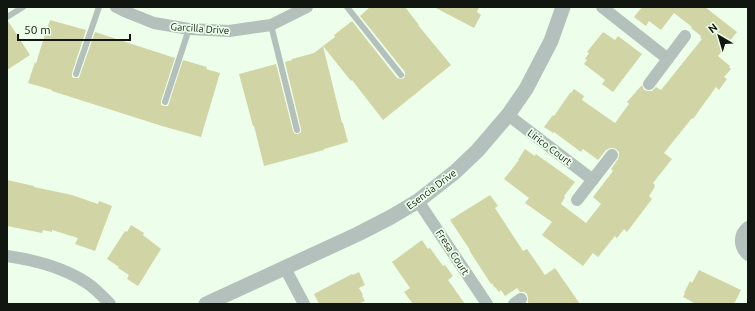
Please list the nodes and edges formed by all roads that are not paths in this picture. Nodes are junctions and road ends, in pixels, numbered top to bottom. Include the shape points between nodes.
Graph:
1 (23, 7) edge
2 (99, 7) edge
3 (116, 7) edge
4 (307, 7) edge
5 (347, 7) edge
6 (563, 7) edge
7 (602, 7) edge
8 (7, 17) edge
9 (271, 25) junction
10 (189, 29) junction
11 (685, 36) dead end
12 (668, 59) junction
13 (76, 74) dead end
14 (401, 75) dead end
15 (648, 84) dead end
16 (165, 102) dead end
17 (508, 115) junction
18 (297, 130) dead end
19 (612, 155) dead end
20 (593, 180) junction
21 (577, 200) dead end
22 (418, 201) junction
23 (748, 227) edge
24 (748, 255) edge
25 (7, 256) edge
26 (285, 268) junction
27 (110, 304) edge
28 (206, 304) edge
29 (304, 304) edge
30 (487, 304) edge

1 - 8 lane
2 - 13 lane
3 - 10 street, Garcilla Drive via 154,23
4 - 9 street, Garcilla Drive
5 - 14 lane
6 - 17 street, Esencia Drive via 551,41 526,89
7 - 12 street
9 - 10 street, Garcilla Drive via 229,31
9 - 18 lane
10 - 16 lane
11 - 12 street
12 - 15 street
17 - 20 street, Lirico Court
17 - 22 street, Esencia Drive via 455,172
19 - 20 street
20 - 21 street
22 - 26 street, Esencia Drive via 358,234
22 - 30 street, Fresa Court
23 - 24 street via 741,240 742,248
25 - 27 street via 28,259 73,274 88,283
26 - 28 street, Esencia Drive
26 - 29 street

